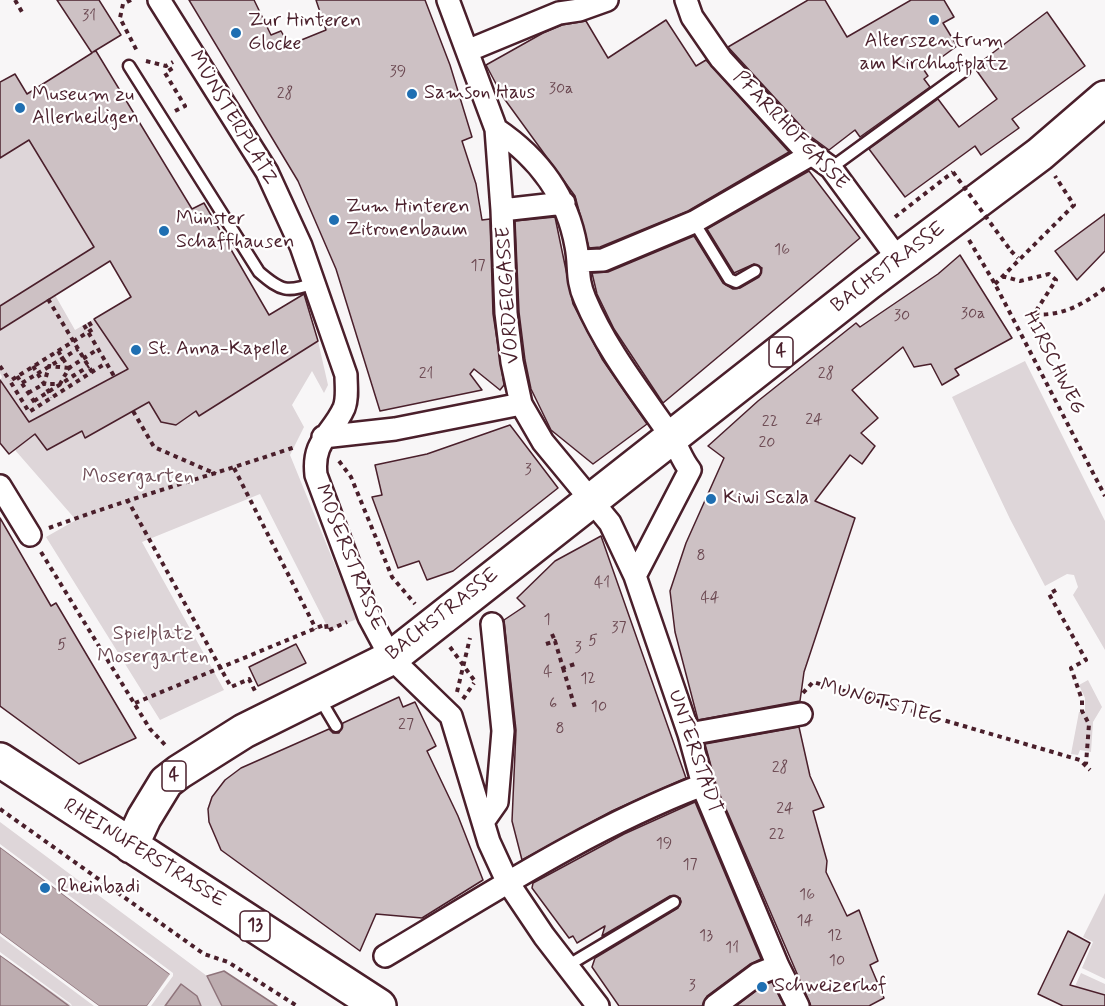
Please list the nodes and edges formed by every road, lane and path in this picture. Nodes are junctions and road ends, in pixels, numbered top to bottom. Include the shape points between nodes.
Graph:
1 (15, 0) edge
2 (131, 0) edge
3 (159, 0) edge
4 (448, 0) edge
5 (607, 0) edge
6 (686, 0) edge
7 (22, 12) dead end
8 (130, 34) dead end
9 (466, 51) junction
10 (195, 56) junction
11 (140, 60) dead end
12 (129, 66) dead end
13 (166, 66) dead end
14 (964, 71) dead end
15 (1105, 98) edge
16 (162, 118) junction
17 (496, 129) junction
18 (812, 154) junction
19 (831, 168) junction
20 (1054, 174) dead end
21 (564, 203) junction
22 (903, 209) dead end
23 (502, 210) junction
24 (694, 222) junction
25 (973, 244) dead end
26 (1018, 258) junction
27 (898, 260) junction
28 (579, 261) junction
29 (754, 271) dead end
30 (1002, 276) junction
31 (314, 283) junction
32 (995, 284) junction
33 (1105, 288) edge
34 (50, 298) dead end
35 (84, 325) dead end
36 (86, 333) junction
37 (72, 341) junction
38 (78, 349) junction
39 (98, 349) junction
40 (58, 351) junction
41 (63, 358) junction
42 (84, 358) junction
43 (45, 359) junction
44 (106, 363) junction
45 (0, 366) edge
46 (33, 366) junction
47 (50, 366) junction
48 (89, 366) junction
49 (69, 368) junction
50 (92, 372) junction
51 (38, 374) junction
52 (74, 375) junction
53 (346, 375) joint
54 (17, 376) junction
55 (114, 376) dead end
56 (10, 381) junction
57 (77, 381) junction
58 (22, 383) junction
59 (44, 384) junction
60 (60, 384) junction
61 (64, 390) junction
62 (49, 391) junction
63 (28, 393) junction
64 (52, 397) junction
65 (34, 401) junction
66 (521, 404) junction
67 (37, 406) junction
68 (133, 411) dead end
69 (323, 437) junction
70 (672, 438) junction
71 (234, 468) junction
72 (216, 474) junction
73 (0, 486) edge
74 (1105, 496) edge
75 (127, 498) junction
76 (591, 500) junction
77 (30, 535) junction
78 (635, 576) junction
79 (1056, 590) dead end
80 (413, 600) dead end
81 (353, 619) dead end
82 (492, 624) dead end
83 (316, 629) junction
84 (552, 634) dead end
85 (555, 641) junction
86 (546, 644) dead end
87 (392, 658) junction
88 (464, 664) dead end
89 (575, 664) dead end
90 (220, 668) junction
91 (563, 669) junction
92 (245, 680) dead end
93 (475, 682) dead end
94 (319, 696) junction
95 (135, 703) junction
96 (576, 711) dead end
97 (801, 714) joint
98 (336, 726) dead end
99 (689, 734) junction
100 (0, 760) edge
101 (1085, 765) junction
102 (186, 767) junction
103 (1090, 770) dead end
104 (705, 792) junction
105 (0, 808) edge
106 (483, 822) junction
107 (131, 846) junction
108 (507, 881) junction
109 (674, 902) dead end
110 (386, 956) dead end
111 (567, 966) junction
112 (778, 966) junction
113 (297, 1006) edge
114 (379, 1006) edge
115 (598, 1006) edge
116 (715, 1006) edge
117 (798, 1006) edge

1 - 7 path
2 - 8 path via 123,4 120,18
3 - 10 street, MÜNSTERPLATZ
4 - 9 street, VORDERGASSE
5 - 9 street via 559,14
6 - 18 street, PFARRHOFGASSE via 692,17 721,59
9 - 17 street, VORDERGASSE
10 - 16 path via 165,73 185,106
10 - 31 street, MÜNSTERPLATZ via 267,172
11 - 13 path
12 - 16 lane
14 - 19 lane
15 - 27 main road, BACHSTRASSE / 4 via 1040,154
16 - 31 lane via 259,273 277,287 293,291
17 - 21 street via 520,145
17 - 23 street, VORDERGASSE
18 - 19 street, PFARRHOFGASSE
18 - 24 street
19 - 27 street, PFARRHOFGASSE
20 - 26 path via 1074,205
21 - 23 street, VORDERGASSE
21 - 28 street via 572,220
22 - 26 path, bridge via 953,172
23 - 66 street, VORDERGASSE via 506,313
24 - 28 street via 603,260
24 - 29 lane via 729,279 736,282
25 - 32 path, HIRSCHWEG
26 - 30 path
27 - 70 main road, BACHSTRASSE / 4
28 - 70 street via 576,273 583,297 603,338
30 - 32 path
30 - 33 path via 1020,281 1049,274 1056,280 1034,314 1062,312
31 - 53 street, MÜNSTERPLATZ
32 - 74 path, HIRSCHWEG
34 - 37 path
35 - 36 path
36 - 37 path
36 - 39 path
37 - 38 path
37 - 40 path
38 - 41 path
38 - 42 path
39 - 42 path
39 - 44 path
40 - 41 path
40 - 43 path
41 - 47 path
41 - 49 path
42 - 48 path
42 - 49 path
43 - 46 path
43 - 47 path
44 - 50 path
44 - 55 path
45 - 56 path
46 - 51 path
46 - 54 path
47 - 49 path
47 - 51 path
47 - 59 path
48 - 50 path
48 - 52 path
49 - 52 path
49 - 60 path
50 - 57 path
51 - 58 path
51 - 59 path
52 - 57 path
52 - 60 path
53 - 69 street, MOSERSTRASSE via 343,409
54 - 56 path
54 - 58 path
56 - 67 path via 29,412
57 - 61 path
58 - 63 path
59 - 60 path
59 - 62 path
59 - 63 path
60 - 61 path
60 - 62 path
61 - 64 path
62 - 64 path
62 - 65 path
63 - 65 path
64 - 67 path
65 - 67 path
66 - 69 street via 395,429
66 - 76 street, VORDERGASSE via 543,441
68 - 72 path via 154,447
69 - 71 path
69 - 80 path via 351,477 392,577
69 - 87 street, MOSERSTRASSE via 314,458 316,475 369,617
70 - 76 main road, BACHSTRASSE / 4
70 - 78 street via 690,470
71 - 72 path
71 - 83 path
72 - 75 path
73 - 77 street
75 - 77 path
75 - 90 path
76 - 78 street, UNTERSTADT via 610,523
76 - 87 main road, BACHSTRASSE / 4
77 - 95 path
78 - 99 street, UNTERSTADT
79 - 101 path via 1049,594 1086,660 1071,668 1089,724
81 - 83 path via 327,631 326,624
82 - 106 street via 503,731 497,802
83 - 90 path
84 - 85 path
85 - 86 path
85 - 91 path
87 - 94 main road, BACHSTRASSE / 4
87 - 106 street, MOSERSTRASSE via 451,716
88 - 93 path
89 - 91 path
90 - 92 path via 231,687
90 - 95 path
91 - 96 path
94 - 98 lane
94 - 102 main road, BACHSTRASSE / 4 via 244,731
95 - 102 path via 150,729
97 - 99 street, MUNOTSTIEG
97 - 101 path, MUNOTSTIEG via 803,690 813,682 1080,760
99 - 104 street, UNTERSTADT
100 - 107 main road, RHEINUFERSTRASSE
101 - 103 path, MUNOTSTIEG
102 - 107 main road, BACHSTRASSE / 4 via 166,782
104 - 108 street via 700,786 656,803
104 - 112 street, UNTERSTADT
105 - 113 path via 204,954 228,962
106 - 108 street, MOSERSTRASSE
107 - 114 main road, RHEINUFERSTRASSE / 13
108 - 110 street
108 - 111 street, MOSERSTRASSE
109 - 111 lane
111 - 115 street, MOSERSTRASSE
112 - 116 street via 758,974
112 - 117 street, UNTERSTADT

